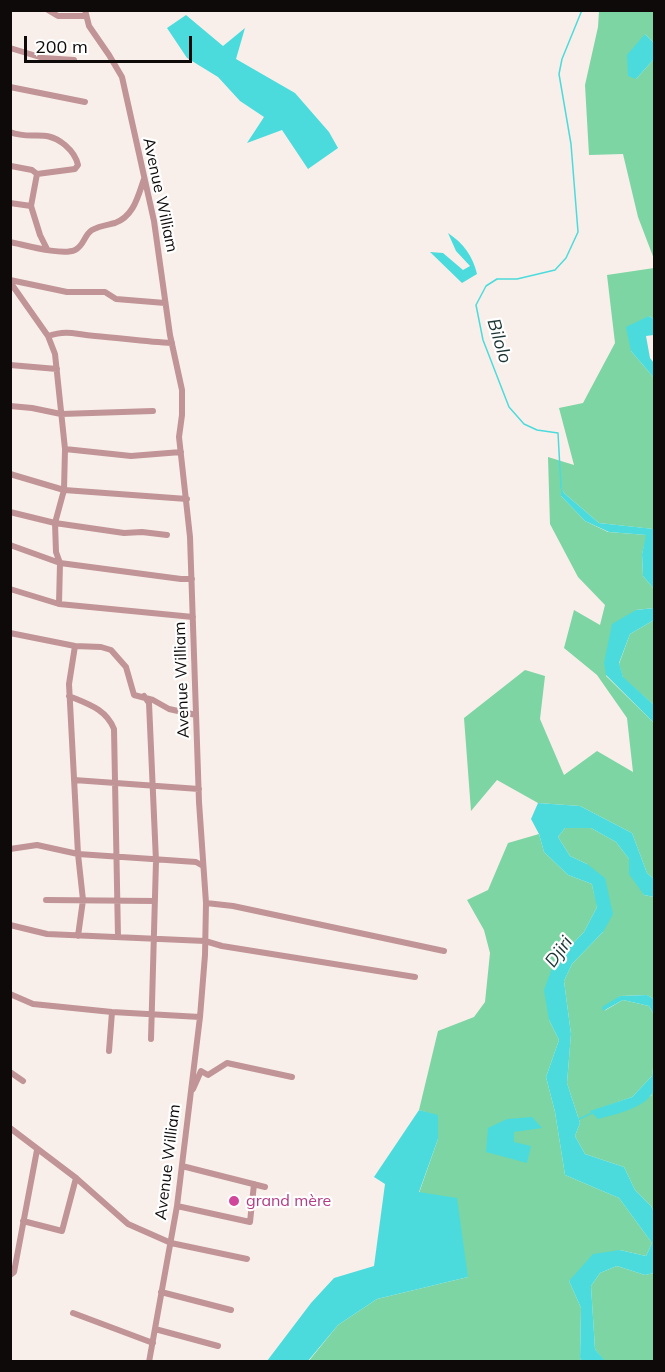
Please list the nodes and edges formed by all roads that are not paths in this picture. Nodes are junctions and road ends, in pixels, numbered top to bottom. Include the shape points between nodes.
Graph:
1 (48, 10) edge
2 (85, 13) edge
3 (10, 48) edge
4 (75, 60) dead end
5 (10, 87) edge
6 (86, 102) dead end
7 (10, 132) edge
8 (11, 166) edge
9 (37, 174) junction
10 (144, 178) junction
11 (10, 203) edge
12 (31, 206) junction
13 (10, 242) edge
14 (47, 249) junction
15 (10, 281) edge
16 (165, 303) junction
17 (48, 336) junction
18 (172, 343) junction
19 (10, 365) edge
20 (57, 369) junction
21 (10, 406) edge
22 (153, 411) dead end
23 (61, 414) junction
24 (64, 449) junction
25 (181, 452) junction
26 (10, 474) edge
27 (64, 490) junction
28 (187, 499) junction
29 (10, 512) edge
30 (55, 523) junction
31 (167, 535) dead end
32 (10, 545) edge
33 (60, 563) junction
34 (192, 579) junction
35 (10, 589) edge
36 (59, 604) junction
37 (193, 617) junction
38 (10, 633) edge
39 (75, 646) junction
40 (69, 696) junction
41 (144, 696) junction
42 (196, 715) junction
43 (74, 780) junction
44 (115, 781) junction
45 (153, 785) junction
46 (199, 789) junction
47 (10, 849) edge
48 (78, 854) junction
49 (116, 857) junction
50 (156, 861) junction
51 (203, 866) junction
52 (46, 900) dead end
53 (83, 900) junction
54 (117, 900) junction
55 (155, 901) junction
56 (206, 903) junction
57 (10, 925) edge
58 (78, 936) junction
59 (118, 937) junction
60 (154, 940) junction
61 (205, 941) junction
62 (444, 951) dead end
63 (415, 977) dead end
64 (10, 994) edge
65 (112, 1012) junction
66 (153, 1013) junction
67 (200, 1017) junction
68 (151, 1039) dead end
69 (109, 1051) dead end
70 (10, 1072) edge
71 (292, 1077) dead end
72 (23, 1081) dead end
73 (190, 1096) junction
74 (10, 1128) edge
75 (37, 1150) junction
76 (183, 1166) junction
77 (76, 1178) junction
78 (255, 1184) junction
79 (265, 1187) dead end
80 (177, 1206) junction
81 (23, 1221) junction
82 (171, 1244) junction
83 (247, 1259) dead end
84 (10, 1275) edge
85 (161, 1292) junction
86 (231, 1310) dead end
87 (73, 1313) dead end
88 (155, 1329) junction
89 (153, 1343) junction
90 (218, 1346) dead end
91 (149, 1362) edge

1 - 2 street via 58,16
2 - 10 street, Avenue William via 89,26 122,77
3 - 4 street via 44,58
5 - 6 street
7 - 9 street via 56,138 78,162 75,169
8 - 9 street
9 - 12 street
10 - 14 street via 134,207 125,218 94,229 75,250
10 - 16 street, Avenue William
11 - 12 street
12 - 14 street
13 - 14 street
15 - 16 street
15 - 17 street
16 - 18 street, Avenue William
17 - 18 street via 62,331
17 - 20 street
18 - 25 street, Avenue William via 182,390
19 - 20 street
20 - 23 street
21 - 23 street
22 - 23 street
23 - 24 street
24 - 25 street via 131,456
24 - 27 street
25 - 28 street, Avenue William
26 - 27 street
27 - 28 street
27 - 30 street
28 - 34 street, Avenue William
29 - 30 street
30 - 31 street
30 - 33 street
32 - 33 street
33 - 34 street
33 - 36 street
34 - 37 street, Avenue William
35 - 36 street
36 - 37 street
37 - 42 street, Avenue William
38 - 39 street
39 - 40 street
39 - 41 street via 111,650 126,667 132,693
40 - 43 street
40 - 44 street via 109,718 114,729
41 - 42 street via 169,709
41 - 45 street via 149,703
42 - 46 street, Avenue William
43 - 44 street
43 - 48 street
44 - 45 street
44 - 49 street
45 - 46 street
45 - 50 street
46 - 51 street, Avenue William
47 - 48 street via 37,845
48 - 49 street
48 - 53 street
49 - 50 street
49 - 54 street
50 - 51 street via 196,862
50 - 55 street
51 - 56 street, Avenue William
52 - 53 street
53 - 54 street
53 - 58 street
54 - 55 street
54 - 59 street
55 - 60 street
56 - 61 street, Avenue William
56 - 62 street
57 - 58 street via 39,933
58 - 59 street
59 - 60 street
60 - 61 street
60 - 66 street
61 - 63 street
61 - 67 street, Avenue William
64 - 65 street via 29,1003
65 - 66 street
65 - 69 street
66 - 67 street
66 - 68 street
67 - 73 street, Avenue William
70 - 72 street
71 - 73 street via 227,1063 208,1075 201,1071
73 - 76 street, Avenue William
74 - 75 street
75 - 77 street
75 - 81 street
76 - 78 street
76 - 80 street, Avenue William
77 - 81 street via 62,1231
77 - 82 street via 128,1224
78 - 79 street
78 - 80 street via 250,1222
80 - 82 street, Avenue William
81 - 84 street via 14,1272
82 - 83 street
82 - 85 street, Avenue William
85 - 86 street
85 - 88 street, Avenue William
87 - 89 street
88 - 89 street, Avenue William
88 - 90 street
89 - 91 street, Avenue William

